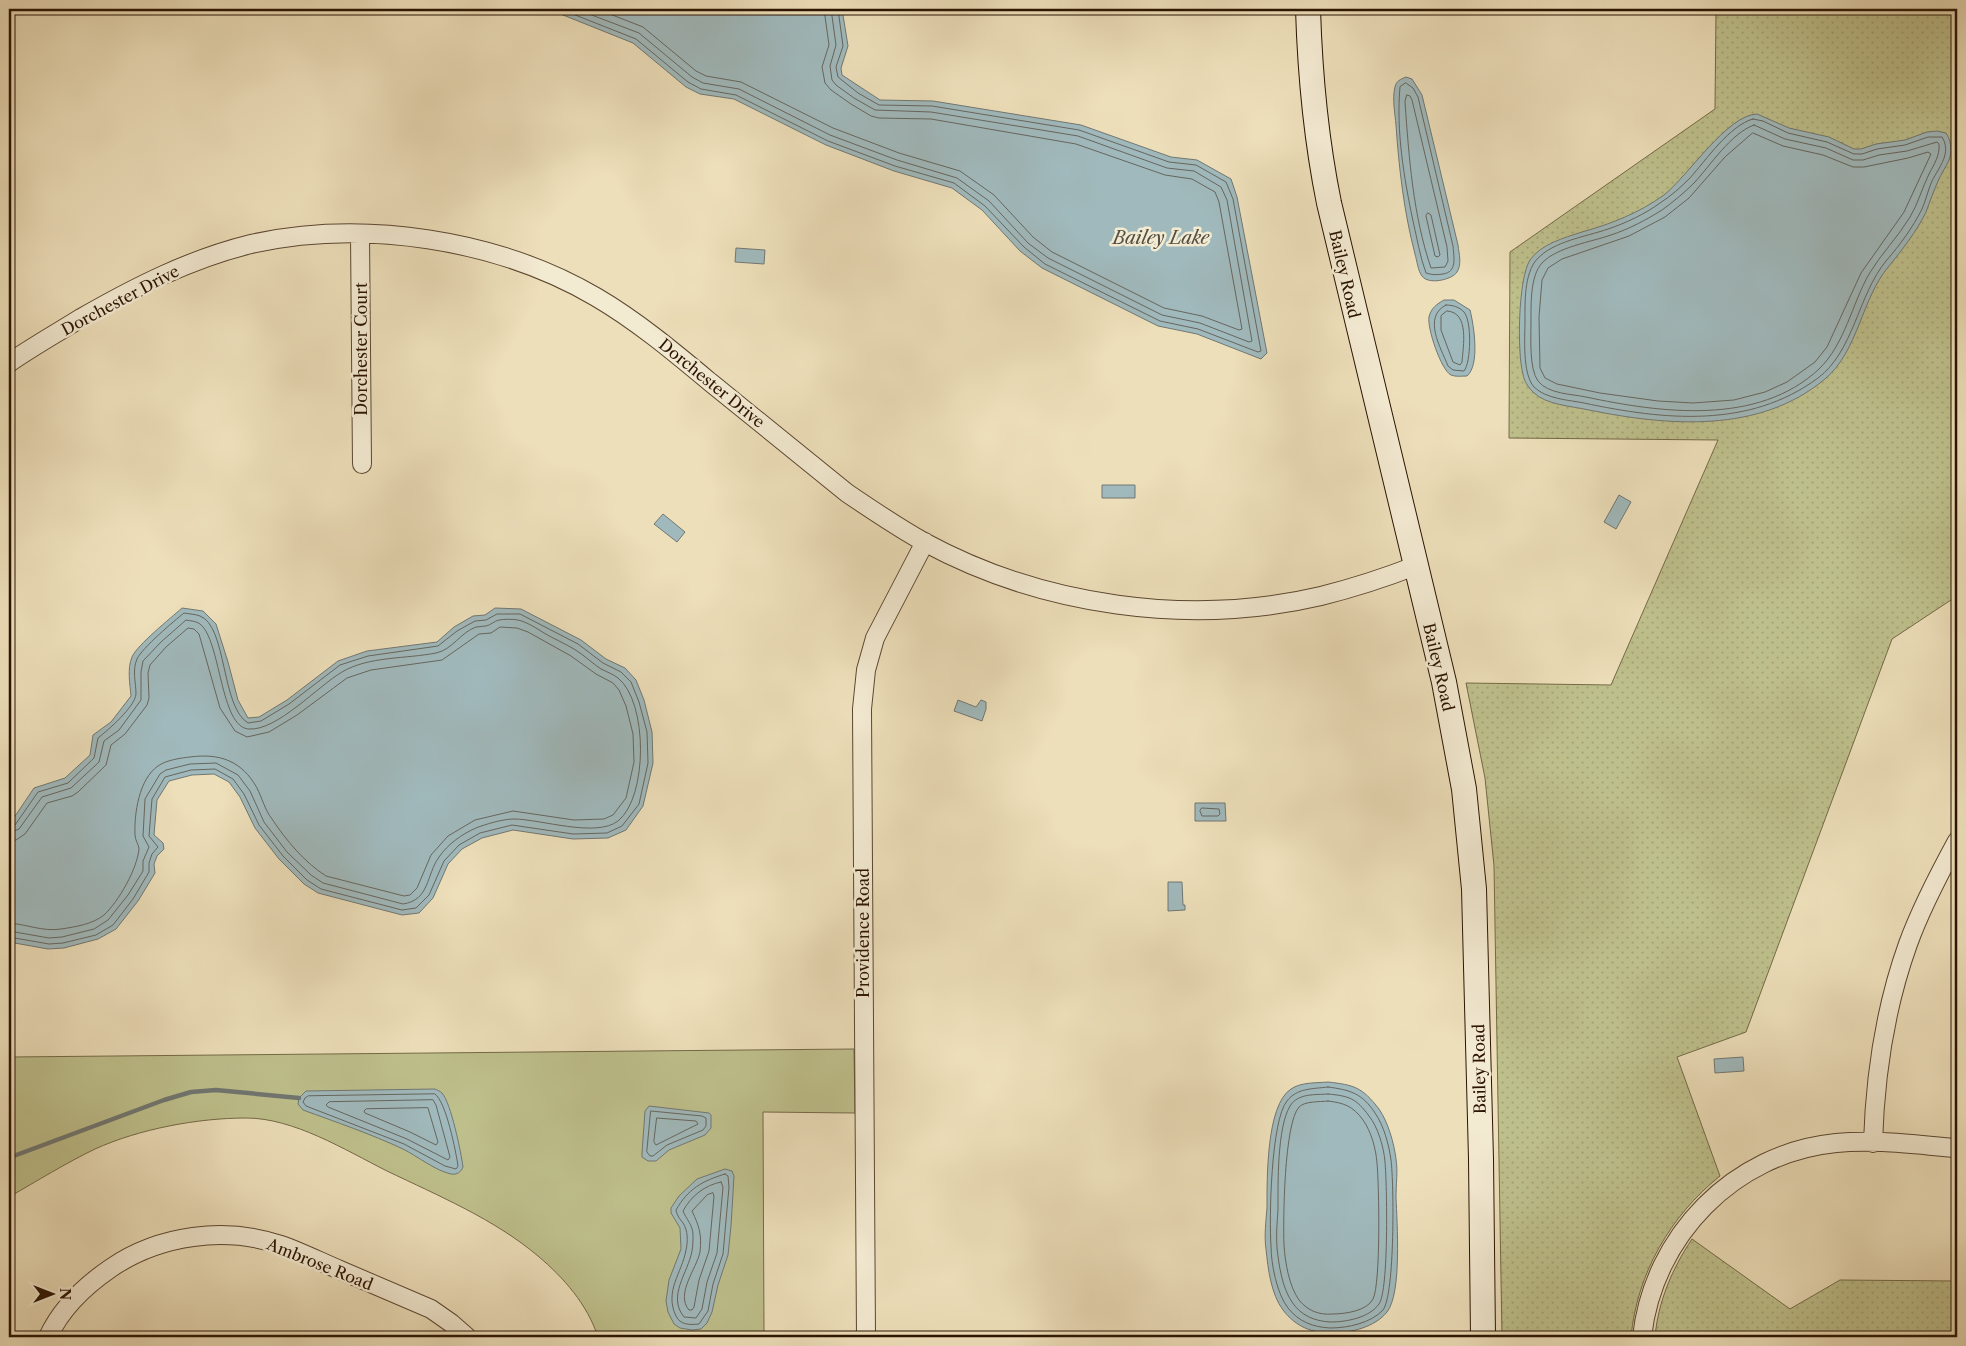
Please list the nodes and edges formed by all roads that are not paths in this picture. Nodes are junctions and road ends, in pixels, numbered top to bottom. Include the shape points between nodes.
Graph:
1 (1308, 9) edge
2 (360, 235) junction
3 (9, 364) edge
4 (362, 464) dead end
5 (924, 542) junction
6 (1415, 566) junction
7 (1957, 841) edge
8 (1873, 1143) junction
9 (1957, 1148) edge
10 (48, 1337) edge
11 (466, 1337) edge
12 (866, 1337) edge
13 (1483, 1337) edge
14 (1642, 1337) edge

1 - 6 main road, Bailey Road via 1312,95 1337,243
2 - 3 street, Dorchester Drive via 320,234 284,238 194,262 124,294 37,344
2 - 4 street, Dorchester Court
2 - 5 street, Dorchester Drive via 413,237 475,248 580,288 662,342 847,493
5 - 6 street, Dorchester Drive via 991,572 1040,589 1120,605 1164,608 1218,610 1281,603 1363,585
5 - 12 street, Providence Road via 875,638 862,702
6 - 13 main road, Bailey Road via 1453,728 1471,852
7 - 8 street via 1915,925 1896,981 1877,1078
8 - 9 street
8 - 14 street via 1836,1143 1796,1150 1762,1164 1724,1187 1689,1222 1668,1256 1655,1282
10 - 11 street, Ambrose Road via 81,1292 120,1262 163,1243 227,1236 247,1237 290,1249 431,1309

